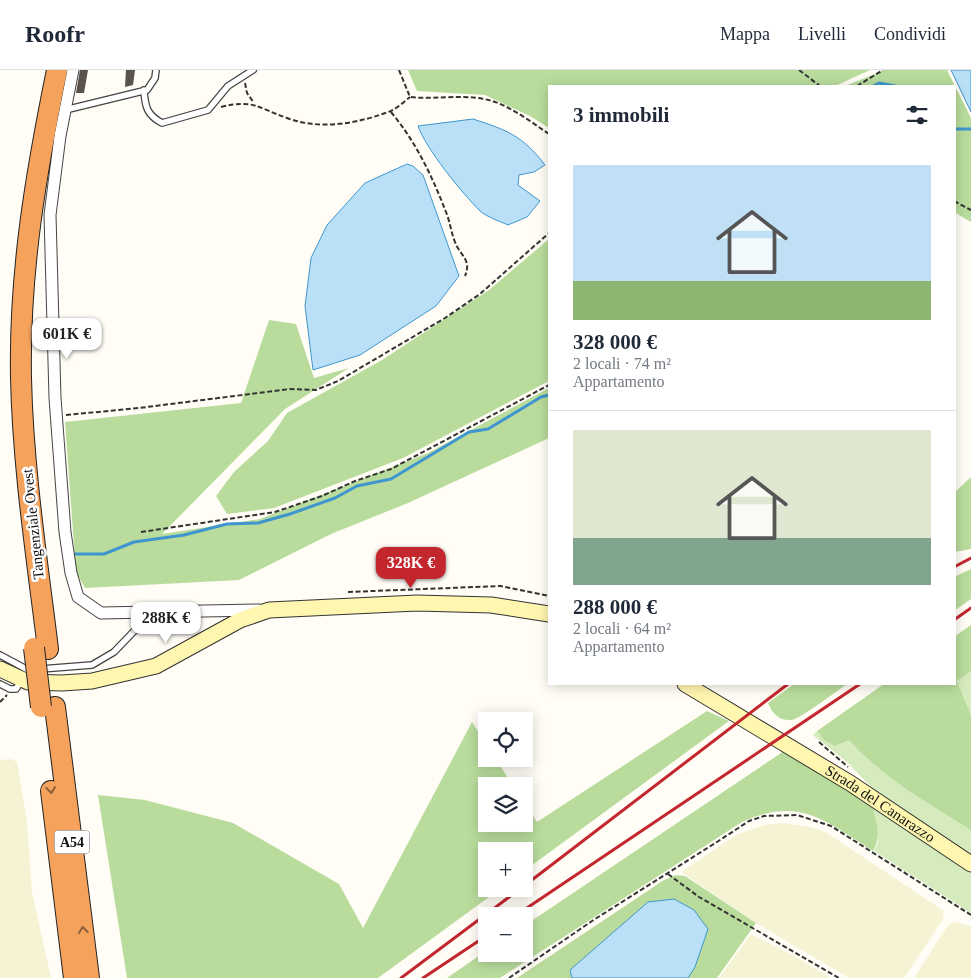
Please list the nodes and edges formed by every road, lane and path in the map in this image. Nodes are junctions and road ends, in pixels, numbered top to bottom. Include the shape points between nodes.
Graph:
1 (44, 70) edge
2 (57, 70) edge
3 (73, 70) edge
4 (156, 70) edge
5 (252, 70) edge
6 (399, 70) edge
7 (799, 70) edge
8 (883, 70) edge
9 (244, 75) junction
10 (819, 85) edge
11 (859, 85) edge
12 (144, 90) junction
13 (410, 97) junction
14 (254, 103) junction
15 (65, 110) junction
16 (208, 110) junction
17 (391, 112) junction
18 (548, 133) edge
19 (956, 202) edge
20 (971, 210) edge
21 (548, 234) edge
22 (465, 276) dead end
23 (548, 386) edge
24 (56, 416) junction
25 (142, 532) dead end
26 (348, 592) dead end
27 (548, 596) edge
28 (213, 610) junction
29 (269, 610) junction
30 (144, 613) junction
31 (548, 614) edge
32 (226, 628) junction
33 (41, 649) junction
34 (0, 655) edge
35 (74, 668) junction
36 (0, 669) edge
37 (22, 679) junction
38 (62, 683) junction
39 (0, 684) edge
40 (687, 685) edge
41 (48, 707) junction
42 (971, 864) edge
43 (668, 874) junction
44 (971, 915) edge
45 (74, 978) edge
46 (89, 978) edge
47 (510, 978) edge
48 (839, 978) edge

1 - 33 highway, Tangenziale Ovest / A54 via 20,198 8,376 12,447
2 - 33 highway, Tangenziale Ovest / A54 via 33,192 21,333 23,421
3 - 15 street
4 - 12 lane via 147,90
5 - 9 lane
6 - 13 path
7 - 10 path
8 - 11 path
9 - 14 path via 247,93
9 - 16 lane via 228,86
12 - 15 lane
12 - 16 lane via 145,107 152,118 162,124
13 - 17 path
13 - 18 path via 492,101
14 - 16 path via 237,103
14 - 17 path via 288,119 316,126 336,125
15 - 24 street via 50,215
17 - 22 path via 421,154 447,214 455,244 466,258 469,267
19 - 20 path
21 - 24 path via 480,294 445,318 338,381 316,390 290,389
23 - 25 path via 391,469 356,480 322,496 275,512
24 - 30 street via 66,532 71,573 78,597 101,613
26 - 27 path via 500,586
28 - 29 street
28 - 30 street
28 - 32 street via 224,618
29 - 31 street via 426,603 491,605
29 - 32 street
30 - 35 lane via 138,626 114,652 92,665
32 - 38 street via 156,666 92,681
33 - 41 highway, Tangenziale Ovest / A54, bridge
34 - 35 lane via 28,670
35 - 38 lane
36 - 37 street
37 - 38 street
37 - 39 lane via 16,689
40 - 42 street, Strada del Canarazzo via 789,745
41 -> 45 highway, Tangenziale Ovest / A54
46 -> 41 highway, Tangenziale Ovest / A54
43 - 44 path via 749,821 764,816 797,815 831,826
43 - 47 path via 592,921
43 - 48 path via 699,897

